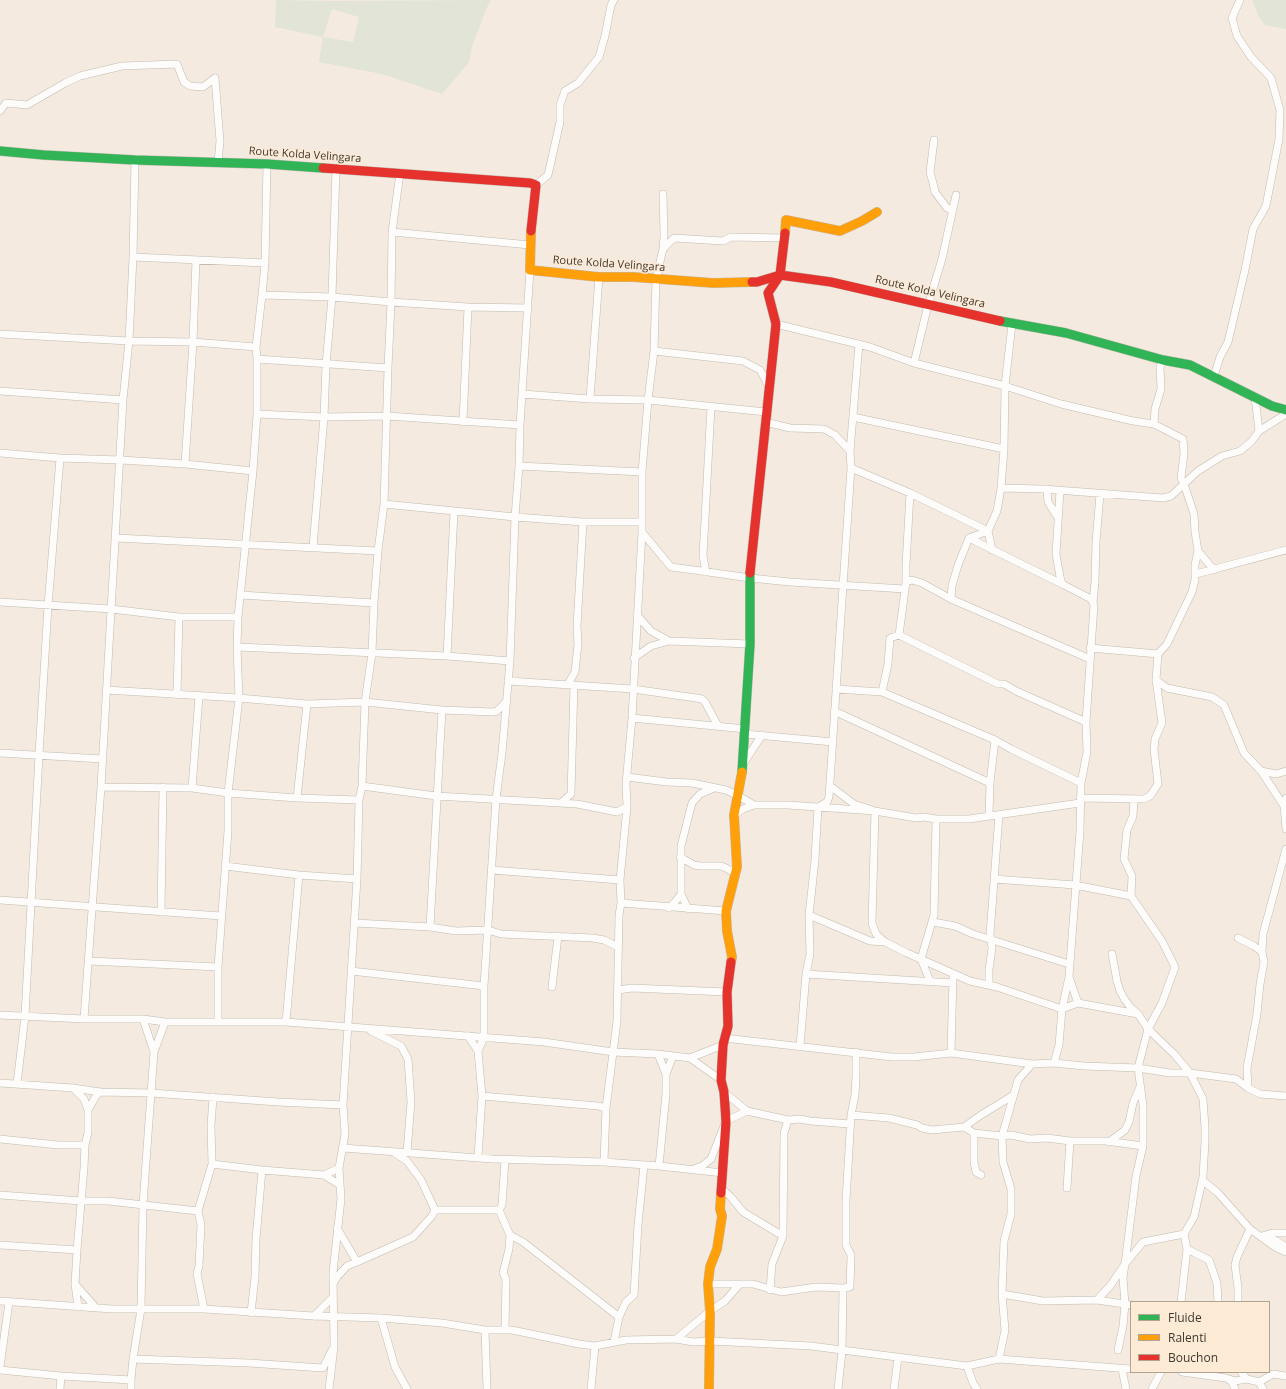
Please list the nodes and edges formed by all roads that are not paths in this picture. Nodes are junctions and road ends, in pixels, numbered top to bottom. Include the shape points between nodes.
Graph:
1 (614, 0) edge
2 (1240, 0) edge
3 (0, 111) edge
4 (934, 140) dead end
5 (0, 151) edge
6 (135, 160) junction
7 (218, 162) junction
8 (267, 164) junction
9 (336, 169) junction
10 (400, 173) junction
11 (536, 185) junction
12 (663, 194) dead end
13 (956, 194) dead end
14 (953, 210) junction
15 (877, 212) dead end
16 (392, 232) junction
17 (784, 238) junction
18 (530, 245) junction
19 (663, 249) junction
20 (133, 257) junction
21 (196, 260) junction
22 (265, 263) junction
23 (530, 270) junction
24 (780, 275) junction
25 (598, 277) junction
26 (656, 279) junction
27 (262, 295) junction
28 (332, 297) junction
29 (392, 302) junction
30 (928, 305) junction
31 (468, 307) junction
32 (528, 308) junction
33 (776, 324) junction
34 (1012, 324) junction
35 (0, 334) edge
36 (129, 341) junction
37 (193, 342) junction
38 (859, 344) junction
39 (256, 347) junction
40 (654, 351) junction
41 (257, 359) junction
42 (1163, 360) junction
43 (914, 363) junction
44 (326, 364) junction
45 (388, 368) junction
46 (1214, 376) junction
47 (1005, 386) junction
48 (770, 389) junction
49 (0, 391) edge
50 (522, 394) junction
51 (1255, 397) junction
52 (590, 399) junction
53 (123, 400) junction
54 (648, 400) junction
55 (711, 407) junction
56 (1286, 410) edge
57 (766, 412) junction
58 (257, 414) junction
59 (1286, 414) edge
60 (387, 416) junction
61 (324, 417) junction
62 (853, 417) junction
63 (463, 422) junction
64 (765, 422) junction
65 (1154, 424) junction
66 (520, 425) junction
67 (1259, 431) junction
68 (1004, 449) junction
69 (850, 451) junction
70 (0, 453) edge
71 (60, 458) junction
72 (121, 460) junction
73 (185, 464) junction
74 (520, 466) junction
75 (851, 468) junction
76 (253, 471) junction
77 (642, 472) junction
78 (1184, 484) junction
79 (1001, 488) junction
80 (1047, 490) junction
81 (1060, 491) junction
82 (910, 494) junction
83 (1100, 494) junction
84 (384, 504) junction
85 (454, 512) junction
86 (1057, 517) junction
87 (514, 518) junction
88 (583, 522) junction
89 (641, 522) junction
90 (988, 531) junction
91 (642, 532) junction
92 (116, 538) junction
93 (969, 538) junction
94 (245, 544) junction
95 (313, 548) junction
96 (992, 550) junction
97 (1286, 550) edge
98 (378, 551) junction
99 (1198, 551) junction
100 (703, 556) junction
101 (694, 570) junction
102 (1214, 570) junction
103 (706, 572) junction
104 (1196, 574) junction
105 (750, 578) junction
106 (1062, 584) junction
107 (906, 585) junction
108 (844, 586) junction
109 (952, 586) junction
110 (942, 594) junction
111 (240, 596) junction
112 (951, 599) junction
113 (0, 602) edge
114 (1093, 602) junction
115 (374, 603) junction
116 (48, 606) junction
117 (111, 609) junction
118 (637, 615) junction
119 (238, 617) junction
120 (179, 618) junction
121 (899, 635) junction
122 (669, 641) junction
123 (750, 644) junction
124 (237, 647) junction
125 (1090, 648) junction
126 (372, 653) junction
127 (1158, 654) junction
128 (447, 656) junction
129 (634, 658) junction
130 (1090, 659) junction
131 (510, 661) junction
132 (575, 672) junction
133 (1156, 680) junction
134 (508, 681) junction
135 (574, 685) junction
136 (836, 688) junction
137 (633, 689) junction
138 (106, 690) junction
139 (882, 692) junction
140 (177, 695) junction
141 (199, 696) junction
142 (239, 698) junction
143 (365, 702) junction
144 (506, 702) junction
145 (307, 704) junction
146 (442, 710) junction
147 (834, 711) junction
148 (632, 718) junction
149 (1086, 722) junction
150 (718, 726) junction
151 (745, 731) junction
152 (762, 735) junction
153 (995, 740) junction
154 (833, 742) junction
155 (0, 753) edge
156 (39, 755) junction
157 (102, 759) junction
158 (743, 764) junction
159 (1262, 771) junction
160 (1286, 771) edge
161 (627, 777) junction
162 (990, 783) junction
163 (1081, 783) junction
164 (362, 786) junction
165 (830, 786) junction
166 (101, 787) junction
167 (163, 787) junction
168 (192, 788) junction
169 (714, 788) junction
170 (228, 794) junction
171 (571, 794) junction
172 (737, 795) junction
173 (436, 796) junction
174 (297, 798) junction
175 (1286, 798) edge
176 (496, 799) junction
177 (1134, 799) junction
178 (359, 800) junction
179 (1080, 800) junction
180 (561, 803) junction
181 (577, 804) junction
182 (754, 805) junction
183 (1284, 806) junction
184 (627, 807) junction
185 (818, 807) junction
186 (875, 811) junction
187 (734, 815) junction
188 (999, 815) junction
189 (989, 816) junction
190 (936, 819) junction
191 (1286, 829) edge
192 (1286, 849) edge
193 (680, 857) junction
194 (690, 863) junction
195 (225, 866) junction
196 (682, 868) junction
197 (492, 870) junction
198 (736, 874) junction
199 (299, 875) junction
200 (357, 879) junction
201 (994, 879) junction
202 (620, 880) junction
203 (1075, 885) junction
204 (681, 894) junction
205 (1130, 896) junction
206 (0, 900) edge
207 (31, 902) junction
208 (621, 903) junction
209 (91, 907) junction
210 (669, 908) junction
211 (688, 908) junction
212 (726, 911) junction
213 (160, 912) junction
214 (809, 915) junction
215 (221, 916) junction
216 (933, 922) junction
217 (355, 923) junction
218 (430, 928) junction
219 (488, 930) junction
220 (876, 934) junction
221 (1263, 934) junction
222 (558, 936) junction
223 (1238, 938) dead end
224 (991, 939) junction
225 (870, 941) junction
226 (885, 942) junction
227 (1254, 946) junction
228 (618, 947) junction
229 (1262, 952) junction
230 (1112, 954) dead end
231 (921, 960) junction
232 (89, 961) junction
233 (1069, 964) junction
234 (218, 967) junction
235 (351, 971) junction
236 (806, 974) junction
237 (953, 974) junction
238 (1069, 977) junction
239 (619, 978) junction
240 (930, 981) junction
241 (953, 983) junction
242 (989, 985) junction
243 (484, 986) junction
244 (552, 987) dead end
245 (632, 988) junction
246 (618, 990) junction
247 (727, 992) junction
248 (1078, 1003) junction
249 (1062, 1009) junction
250 (0, 1014) edge
251 (1138, 1014) junction
252 (25, 1016) junction
253 (84, 1019) junction
254 (144, 1019) junction
255 (218, 1021) junction
256 (165, 1022) junction
257 (286, 1022) junction
258 (348, 1026) junction
259 (366, 1029) junction
260 (1148, 1029) junction
261 (468, 1036) junction
262 (484, 1037) junction
263 (723, 1042) junction
264 (800, 1046) junction
265 (478, 1051) junction
266 (154, 1052) junction
267 (613, 1052) junction
268 (856, 1052) junction
269 (951, 1053) junction
270 (658, 1054) junction
271 (673, 1056) junction
272 (690, 1058) junction
273 (1054, 1063) junction
274 (1032, 1064) junction
275 (1138, 1068) junction
276 (1190, 1073) junction
277 (666, 1074) junction
278 (721, 1080) junction
279 (0, 1083) edge
280 (17, 1084) junction
281 (1140, 1086) junction
282 (73, 1088) junction
283 (1248, 1088) junction
284 (100, 1092) junction
285 (724, 1092) junction
286 (151, 1093) junction
287 (482, 1096) junction
288 (1012, 1096) junction
289 (1286, 1096) edge
290 (212, 1097) junction
291 (343, 1105) junction
292 (606, 1108) junction
293 (88, 1110) junction
294 (747, 1111) junction
295 (851, 1115) junction
296 (788, 1120) junction
297 (726, 1121) junction
298 (850, 1124) junction
299 (964, 1127) junction
300 (974, 1133) junction
301 (1002, 1136) junction
302 (0, 1139) edge
303 (1070, 1141) junction
304 (1108, 1142) junction
305 (85, 1146) junction
306 (1143, 1146) junction
307 (343, 1148) junction
308 (391, 1151) junction
309 (407, 1152) junction
310 (478, 1157) junction
311 (505, 1160) junction
312 (604, 1162) junction
313 (212, 1164) junction
314 (644, 1165) junction
315 (659, 1166) junction
316 (339, 1168) junction
317 (262, 1170) junction
318 (692, 1170) junction
319 (723, 1173) junction
320 (324, 1175) junction
321 (981, 1175) dead end
322 (1202, 1180) junction
323 (340, 1185) junction
324 (721, 1188) junction
325 (1067, 1188) dead end
326 (0, 1194) edge
327 (81, 1201) junction
328 (143, 1204) junction
329 (198, 1210) junction
330 (435, 1210) junction
331 (499, 1210) junction
332 (337, 1228) junction
333 (1250, 1229) junction
334 (1286, 1233) edge
335 (1184, 1234) junction
336 (510, 1235) junction
337 (783, 1236) junction
338 (1262, 1236) junction
339 (0, 1245) edge
340 (1286, 1247) edge
341 (1187, 1249) junction
342 (77, 1250) junction
343 (1286, 1252) edge
344 (357, 1262) junction
345 (1125, 1264) junction
346 (75, 1284) junction
347 (333, 1284) junction
348 (708, 1284) junction
349 (739, 1285) junction
350 (843, 1288) junction
351 (770, 1290) junction
352 (1002, 1294) junction
353 (332, 1298) junction
354 (1097, 1300) junction
355 (0, 1301) edge
356 (1181, 1301) edge
357 (1218, 1301) edge
358 (1238, 1301) edge
359 (9, 1302) junction
360 (1128, 1304) edge
361 (78, 1307) junction
362 (96, 1308) junction
363 (141, 1308) junction
364 (204, 1309) junction
365 (710, 1311) junction
366 (251, 1313) junction
367 (314, 1316) junction
368 (334, 1316) junction
369 (619, 1317) junction
370 (381, 1318) junction
371 (485, 1330) junction
372 (505, 1330) junction
373 (676, 1339) junction
374 (710, 1341) junction
375 (614, 1342) junction
376 (594, 1346) junction
377 (334, 1347) junction
378 (1118, 1350) dead end
379 (842, 1351) junction
380 (898, 1358) junction
381 (133, 1359) junction
382 (998, 1359) junction
383 (967, 1366) junction
384 (0, 1367) edge
385 (323, 1368) junction
386 (1122, 1369) junction
387 (1130, 1369) edge
388 (0, 1370) edge
389 (1160, 1373) edge
390 (1189, 1373) edge
391 (1241, 1373) edge
392 (61, 1376) junction
393 (1286, 1376) edge
394 (330, 1377) junction
395 (1226, 1378) junction
396 (1247, 1379) junction
397 (131, 1380) junction
398 (1261, 1386) edge
399 (1126, 1387) edge
400 (60, 1389) edge
401 (131, 1389) edge
402 (329, 1389) edge
403 (407, 1389) edge
404 (487, 1389) edge
405 (591, 1389) edge
406 (709, 1389) edge
407 (838, 1389) edge
408 (894, 1389) edge
409 (977, 1389) edge
410 (1134, 1389) edge
411 (1152, 1389) edge
412 (1235, 1389) edge

1 - 11 street via 599,57 578,83 565,91 560,105 560,122 548,175
2 - 46 street via 1232,18 1237,36 1251,57 1271,78 1280,110 1279,139 1266,206 1253,228 1229,336
3 - 7 street via 6,103 28,105 65,82 80,76 122,66 177,64 184,82 190,86 203,87 215,78 220,141
4 - 14 street via 930,172 932,184 947,208
5 - 6 main road, Route Kolda Velingara
6 - 7 main road, Route Kolda Velingara
6 - 20 street
7 - 8 main road, Route Kolda Velingara
8 - 9 main road, Route Kolda Velingara
8 - 22 street
9 - 10 main road, Route Kolda Velingara
9 - 28 street
10 - 11 main road, Route Kolda Velingara
10 - 16 street
11 - 18 main road
12 - 19 street
13 - 14 street
14 - 30 street
15 - 17 main road via 840,231 786,220
16 - 18 street
16 - 29 street
17 - 19 street via 731,237 723,241 674,238
17 - 24 main road
18 - 23 main road
19 - 26 street
20 - 21 street
20 - 36 street
21 - 22 street
21 - 37 street
22 - 27 street
23 - 25 main road, Route Kolda Velingara
23 - 32 street
24 - 26 main road, Route Kolda Velingara via 757,282 738,284
24 - 30 main road, Route Kolda Velingara via 831,282
24 - 33 main road via 768,293
25 - 26 main road, Route Kolda Velingara
25 - 52 street
26 - 40 street
27 - 28 street
27 - 39 street
28 - 29 street
28 - 44 street
29 - 31 street
29 - 45 street
30 - 34 main road, Route Kolda Velingara
30 - 43 street
31 - 32 street
31 - 63 street
32 - 50 street
33 - 38 street
33 - 48 main road
34 - 42 main road, Route Kolda Velingara via 1066,333
34 - 47 street
35 - 36 street
36 - 37 street
36 - 53 street
37 - 39 street
37 - 73 street
38 - 43 street
38 - 62 street
39 - 41 street
40 - 48 street via 743,361 760,370
40 - 54 street
41 - 44 street
41 - 58 street
42 - 46 main road, Route Kolda Velingara via 1190,365
42 - 65 street via 1160,367 1161,389
43 - 47 street
44 - 45 street
44 - 61 street
45 - 60 street
46 - 51 main road, Route Kolda Velingara
47 - 65 street via 1061,404
47 - 68 street
48 - 57 main road
49 - 53 street
50 - 52 street
50 - 66 street
51 - 56 main road, Route Kolda Velingara
51 - 67 street
52 - 54 street
53 - 72 street
54 - 55 street
54 - 77 street
55 - 57 street
55 - 100 street
57 - 64 main road
58 - 61 street
58 - 76 street
59 - 67 street
60 - 61 street
60 - 63 street
60 - 84 street
61 - 95 street
62 - 68 street
62 - 69 street
63 - 66 street
64 - 69 street via 790,428 824,429 835,435
64 - 105 main road
65 - 78 street via 1183,439 1181,478
66 - 74 street
67 - 78 street via 1240,451 1222,456 1198,471
68 - 79 street
69 - 75 street
70 - 71 street
71 - 72 street
71 - 116 street
72 - 73 street
72 - 92 street
73 - 76 street
74 - 77 street
74 - 87 street
75 - 82 street
75 - 108 street
76 - 94 street
77 - 89 street
78 - 83 street via 1171,496 1163,498
78 - 99 street via 1194,514
79 - 80 street
79 - 90 street via 997,511
80 - 81 street
80 - 86 street via 1048,502
81 - 83 street
81 - 86 street
82 - 90 street
82 - 107 street
83 - 114 street
84 - 85 street
84 - 98 street
85 - 87 street
85 - 128 street
86 - 106 street via 1056,554
87 - 88 street
87 - 131 street
88 - 89 street
88 - 132 street
89 - 91 street
90 - 93 street
90 - 96 street
91 - 101 street via 671,567
91 - 118 street
92 - 94 street
92 - 117 street
93 - 96 street
93 - 109 street
94 - 95 street
94 - 111 street
95 - 98 street
96 - 106 street
97 - 102 street
98 - 115 street
99 - 102 street
99 - 104 street
100 - 101 street
100 - 103 street
101 - 103 street
102 - 104 street
103 - 105 street
104 - 127 street via 1192,592 1167,644
105 - 108 street
105 - 123 main road
106 - 114 street
107 - 108 street
107 - 110 street via 912,580
107 - 121 street
108 - 136 street
109 - 110 street
109 - 112 street
110 - 112 street
111 - 115 street
111 - 119 street
112 - 130 street
113 - 116 street
114 - 125 street
115 - 126 street
116 - 117 street
116 - 156 street
117 - 120 street
117 - 138 street
118 - 122 street via 651,631
118 - 129 street
119 - 120 street
119 - 124 street
120 - 140 street
121 - 139 street via 890,638
121 - 149 street via 998,684 1004,684
122 - 123 street
122 - 129 street via 651,646
123 - 151 main road
124 - 126 street
124 - 142 street
125 - 127 street
125 - 130 street
126 - 128 street
126 - 143 street
127 - 133 street
128 - 131 street
129 - 137 street
130 - 149 street
131 - 134 street
132 - 135 street
132 - 135 street
133 - 159 street via 1167,688 1212,697 1224,705 1244,753
133 - 177 street via 1162,723 1154,749 1158,784 1144,800
134 - 135 street
134 - 144 street
135 - 137 street
135 - 171 street
136 - 139 street
136 - 147 street
137 - 148 street
137 - 150 street via 702,699
138 - 140 street
138 - 157 street
139 - 153 street
140 - 141 street
141 - 142 street
141 - 168 street
142 - 145 street
142 - 170 street
143 - 145 street
143 - 146 street
143 - 164 street
144 - 146 street via 493,712
144 - 176 street
145 - 174 street
146 - 173 street
147 - 154 street
147 - 162 street
148 - 150 street
148 - 161 street
149 - 163 street via 1087,752
150 - 151 street
151 - 152 street
151 - 158 main road
152 - 154 street
152 - 158 street
153 - 162 street
153 - 163 street
154 - 165 street
155 - 156 street
156 - 157 street
156 - 207 street
157 - 166 street
158 - 172 main road
159 - 160 street via 1276,774
159 - 183 street
161 - 169 street via 692,783
161 - 184 street
162 - 189 street
163 - 179 street
164 - 173 street
164 - 178 street
165 - 185 street via 827,802
165 - 186 street via 854,804
166 - 167 street
166 - 209 street
167 - 168 street
167 - 213 street
168 - 170 street
169 - 172 street
169 - 193 street via 700,794 692,803
170 - 174 street
170 - 195 street
171 - 180 street
171 - 181 street
172 - 182 street
172 - 187 main road
173 - 176 street
173 - 218 street
174 - 178 street
175 - 183 street
176 - 180 street
176 - 197 street
177 - 179 street
177 - 205 street via 1124,859 1132,876
178 - 200 street
179 - 188 street
179 - 203 street
180 - 181 street
181 - 184 street via 617,812
182 - 185 street
182 - 187 street
183 - 191 street
184 - 202 street
185 - 186 street
185 - 214 street
186 - 190 street
186 - 220 street via 872,923
187 - 198 main road
188 - 189 street
188 - 201 street
189 - 190 street via 969,820
190 - 216 street
192 - 221 street
193 - 194 street
193 - 196 street
194 - 196 street
194 - 198 street via 700,866 721,866
195 - 199 street
195 - 215 street
196 - 204 street
197 - 202 street
197 - 219 street
198 - 212 main road
199 - 200 street
199 - 257 street
200 - 217 street
201 - 203 street
201 - 224 street
202 - 208 street
203 - 205 street
203 - 233 street
204 - 210 street
204 - 211 street
205 - 260 street via 1162,941 1175,968 1162,1003
206 - 207 street
207 - 209 street
207 - 252 street
208 - 210 street
208 - 228 street
209 - 213 street
209 - 232 street
210 - 211 street
211 - 212 street
212 - 247 main road via 732,957
213 - 215 street
214 - 225 street
214 - 236 street via 810,954
215 - 234 street
216 - 224 street via 955,926
216 - 231 street via 927,934
217 - 218 street
217 - 235 street
218 - 219 street
219 - 222 street via 501,934
219 - 243 street
220 - 225 street
220 - 226 street
221 - 227 street
221 - 229 street
222 - 228 street via 604,940
222 - 244 street
223 - 227 street
224 - 233 street
224 - 242 street
225 - 226 street
226 - 231 street
227 - 229 street
228 - 239 street
229 - 283 street via 1264,962 1247,1068
230 - 251 street via 1120,991
231 - 237 street
231 - 240 street
232 - 234 street
232 - 253 street
233 - 238 street
234 - 255 street
235 - 243 street
235 - 258 street
236 - 240 street
236 - 264 street
237 - 241 street
237 - 242 street
238 - 248 street
238 - 249 street
239 - 245 street
239 - 246 street
240 - 241 street
241 - 269 street
242 - 249 street
243 - 262 street
245 - 246 street
245 - 247 street
246 - 267 street
247 - 263 main road via 728,1026
248 - 249 street
248 - 251 street
249 - 273 street via 1059,1045
250 - 252 street
251 - 260 street
252 - 253 street
252 - 280 street
253 - 254 street
254 - 256 street
254 - 266 street
255 - 256 street
255 - 257 street
256 - 266 street
257 - 258 street
258 - 259 street
258 - 291 street
259 - 261 street
259 - 309 street via 402,1046 408,1059 411,1102
260 - 275 street
260 - 276 street
261 - 262 street
261 - 265 street
262 - 265 street
262 - 267 street
263 - 264 street
263 - 272 street
263 - 278 main road
264 - 268 street
265 - 287 street
266 - 286 street
267 - 270 street
267 - 292 street
268 - 269 street via 892,1057
268 - 295 street via 855,1095
269 - 274 street
270 - 271 street
270 - 277 street
271 - 272 street
271 - 277 street
272 - 278 street
273 - 274 street
273 - 275 street
274 - 288 street via 1018,1080
275 - 276 street
275 - 281 street
276 - 283 street via 1236,1079
276 - 322 street via 1203,1099 1205,1127
277 - 315 street
278 - 285 main road
279 - 280 street
280 - 282 street
281 - 304 street via 1126,1130
281 - 306 street via 1143,1105
282 - 284 street
282 - 293 street via 84,1099
283 - 289 street via 1260,1094
284 - 286 street
284 - 293 street
285 - 294 street
285 - 297 main road
286 - 290 street
286 - 328 street
287 - 292 street
287 - 310 street
288 - 299 street
288 - 301 street
290 - 291 street
290 - 313 street
291 - 307 street
292 - 312 street
293 - 305 street
294 - 296 street
294 - 297 street
295 - 298 street
295 - 299 street via 889,1118 932,1130
296 - 298 street
296 - 337 street via 784,1133
297 - 318 street via 711,1159
297 - 319 main road
298 - 350 street via 846,1245 850,1255 850,1287
299 - 300 street
300 - 301 street
300 - 321 street via 974,1162 976,1172
301 - 303 street
301 - 352 street via 1003,1162 1011,1189 1011,1214 1004,1241
302 - 305 street
303 - 304 street
303 - 325 street
304 - 306 street
305 - 327 street
306 - 345 street via 1136,1176
307 - 308 street
307 - 316 street
308 - 309 street
308 - 330 street via 410,1165 421,1180
309 - 310 street
310 - 311 street
311 - 312 street
311 - 331 street via 502,1205
312 - 314 street
313 - 317 street
313 - 329 street
314 - 315 street
314 - 369 street via 634,1295 626,1302
315 - 318 street
316 - 320 street
316 - 323 street
317 - 320 street
317 - 366 street via 256,1239 256,1276
318 - 319 street
319 - 324 main road
320 - 323 street
322 - 333 street via 1218,1193
322 - 335 street via 1194,1216
323 - 332 street
324 - 337 street via 743,1212
324 - 348 main road via 722,1216
326 - 327 street
327 - 328 street
327 - 342 street
328 - 329 street
328 - 363 street
329 - 364 street via 201,1225 198,1274
330 - 331 street
330 - 344 street via 413,1237
331 - 336 street
332 - 344 street
332 - 347 street
333 - 338 street
333 - 358 street via 1235,1265
334 - 338 street
335 - 341 street
335 - 345 street via 1142,1242
336 - 369 street via 523,1242
336 - 372 street via 503,1273 506,1279
337 - 351 street via 772,1264
338 - 340 street
338 - 343 street
339 - 342 street
341 - 356 street
341 - 357 street via 1209,1260 1217,1283
342 - 346 street
344 - 347 street via 347,1266
345 - 354 street
345 - 360 street via 1122,1278
346 - 361 street
346 - 362 street
347 - 353 street
348 - 349 street
348 - 365 main road
349 - 351 street via 753,1284
349 - 365 street via 725,1301
350 - 351 street via 816,1287 781,1292
350 - 379 street
352 - 354 street via 1043,1301
352 - 382 street via 1005,1330
353 - 367 street
353 - 368 street
354 - 360 street
355 - 359 street
359 - 361 street
359 - 384 street
360 - 378 street
361 - 362 street
362 - 363 street
363 - 364 street
363 - 381 street
364 - 366 street
365 - 373 street
365 - 374 main road
366 - 367 street
367 - 368 street
368 - 370 street
368 - 377 street
369 - 375 street
370 - 371 street via 442,1323
370 - 403 street via 395,1367
371 - 372 street
371 - 404 street
372 - 376 street
373 - 374 street
373 - 375 street
374 - 379 street via 812,1346
374 - 406 main road
375 - 376 street
376 - 405 street
377 - 385 street
377 - 394 street
379 - 380 street
379 - 407 street
380 - 383 street
380 - 408 street
381 - 385 street
381 - 397 street
382 - 383 street
382 - 386 street
383 - 409 street
385 - 394 street
386 - 387 street
386 - 399 street
388 - 392 street
389 - 411 street
390 - 395 street
391 - 396 street
392 - 397 street
392 - 400 street
393 - 398 street via 1273,1374
394 - 402 street
395 - 396 street
395 - 412 street via 1232,1382
396 - 398 street
397 - 401 street
399 - 410 street

